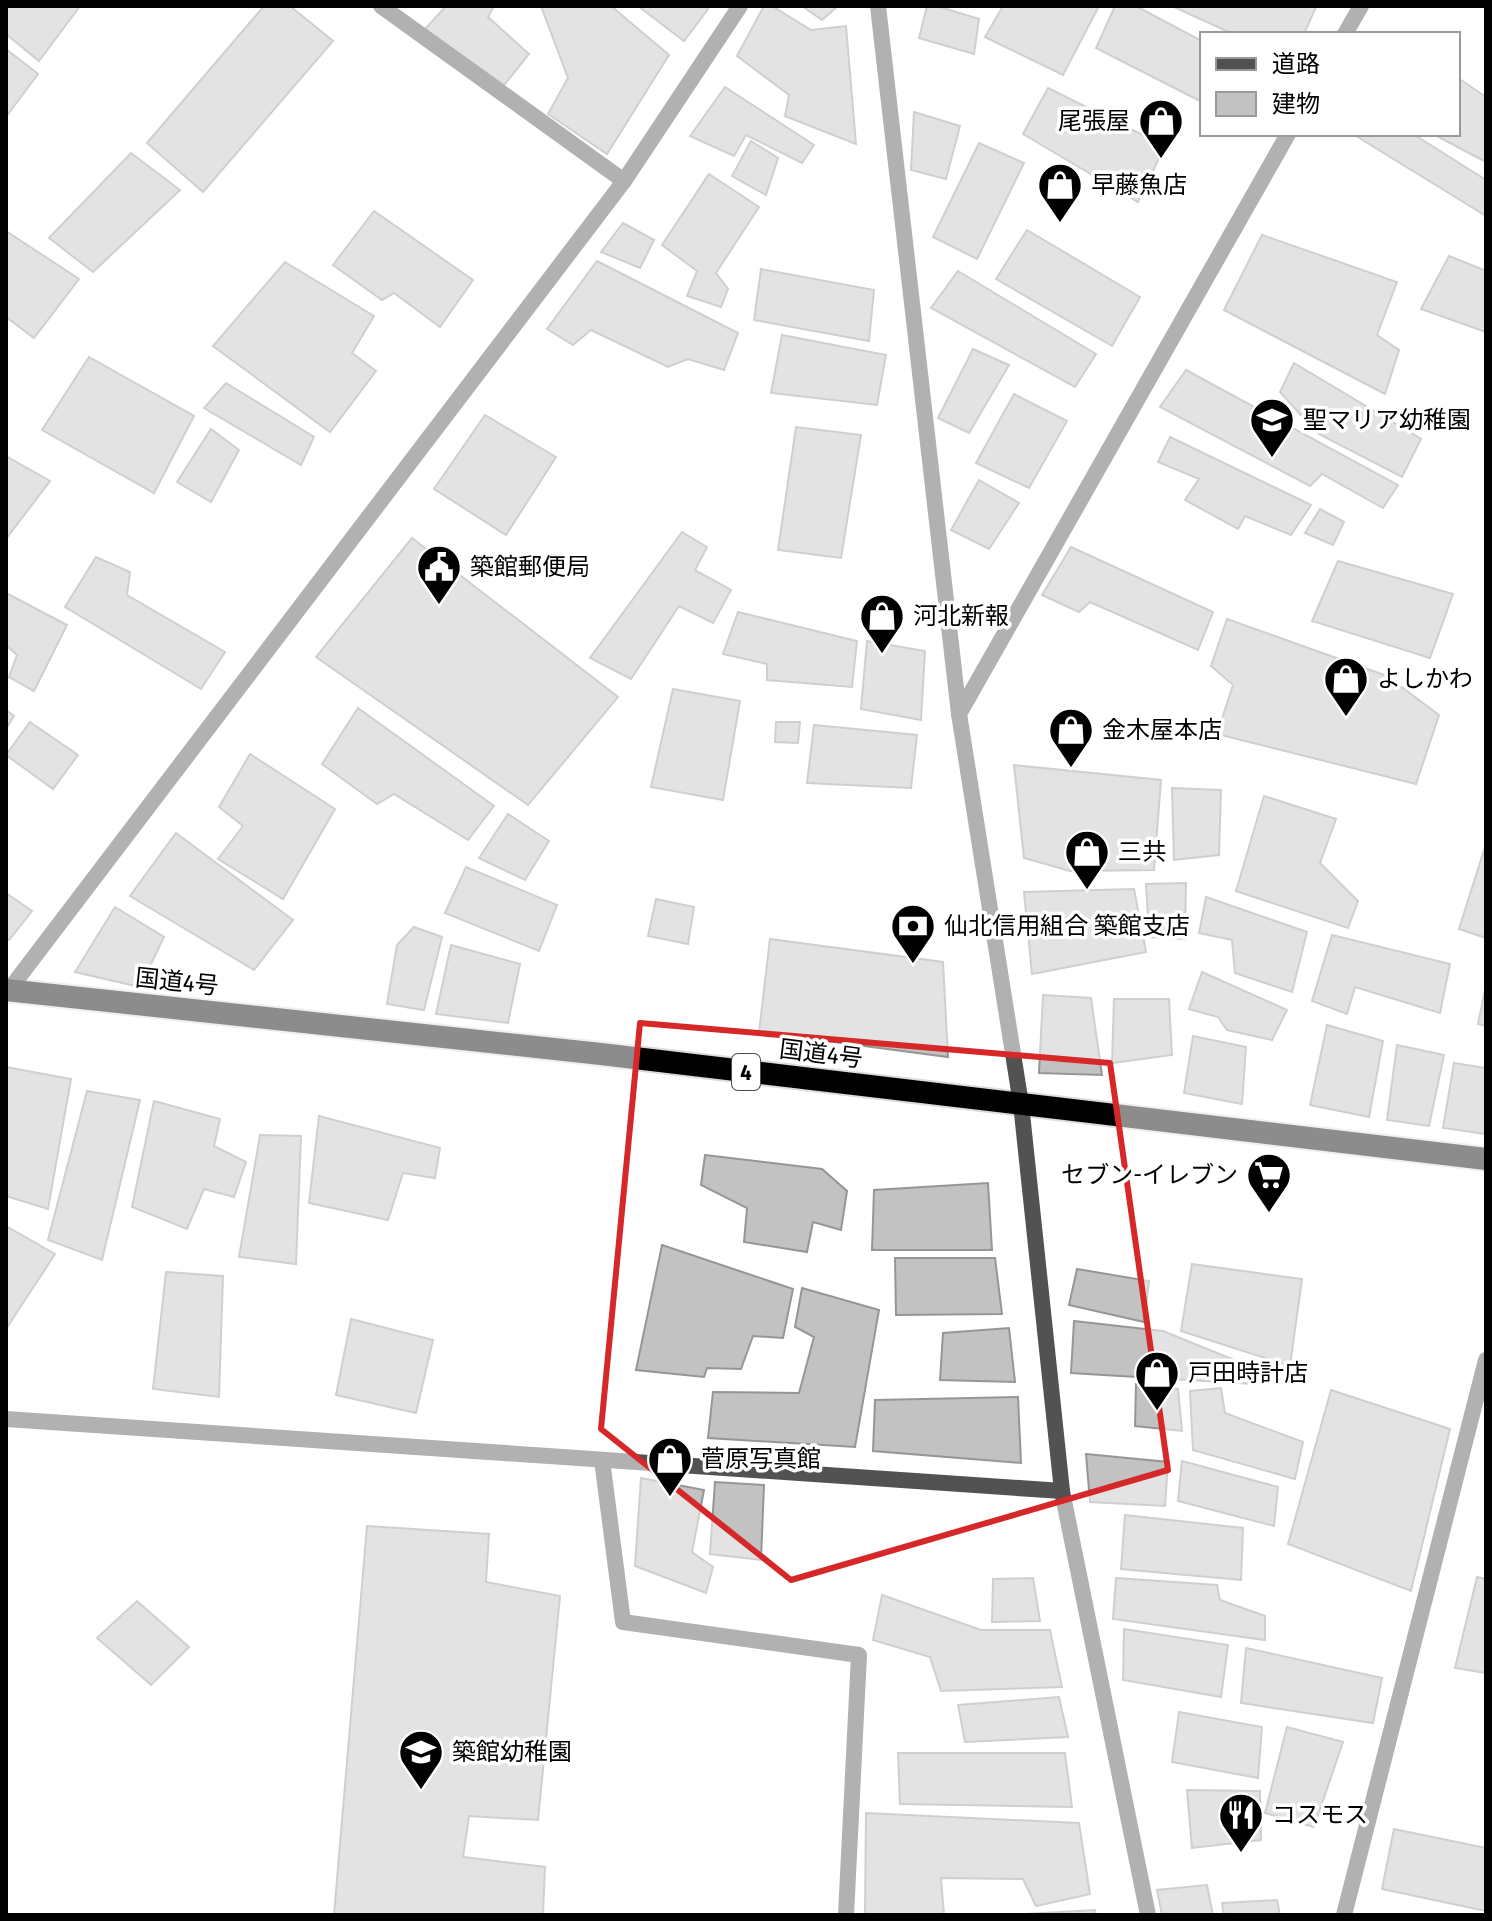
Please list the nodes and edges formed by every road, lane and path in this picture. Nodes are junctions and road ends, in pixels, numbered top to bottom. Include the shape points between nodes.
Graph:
1 (381, 6) edge
2 (740, 6) edge
3 (878, 6) edge
4 (1361, 6) edge
5 (1346, 32) edge
6 (1287, 136) edge
7 (624, 181) junction
8 (959, 714) junction
9 (7, 991) edge
10 (1021, 1104) junction
11 (1486, 1159) edge
12 (1486, 1360) edge
13 (6, 1419) edge
14 (602, 1460) junction
15 (1062, 1491) junction
16 (846, 1915) edge
17 (1148, 1915) edge
18 (1344, 1915) edge

1 - 7 street
2 - 7 street
3 - 8 street
4 - 5 street
6 - 8 street
7 - 9 street
8 - 10 street
9 - 10 highway, 国道4号 / 4
10 - 11 highway, 国道4号 / 4
10 - 15 street
12 - 18 street
13 - 14 street
14 - 15 street
14 - 16 street via 623,1622 859,1655
15 - 17 street

